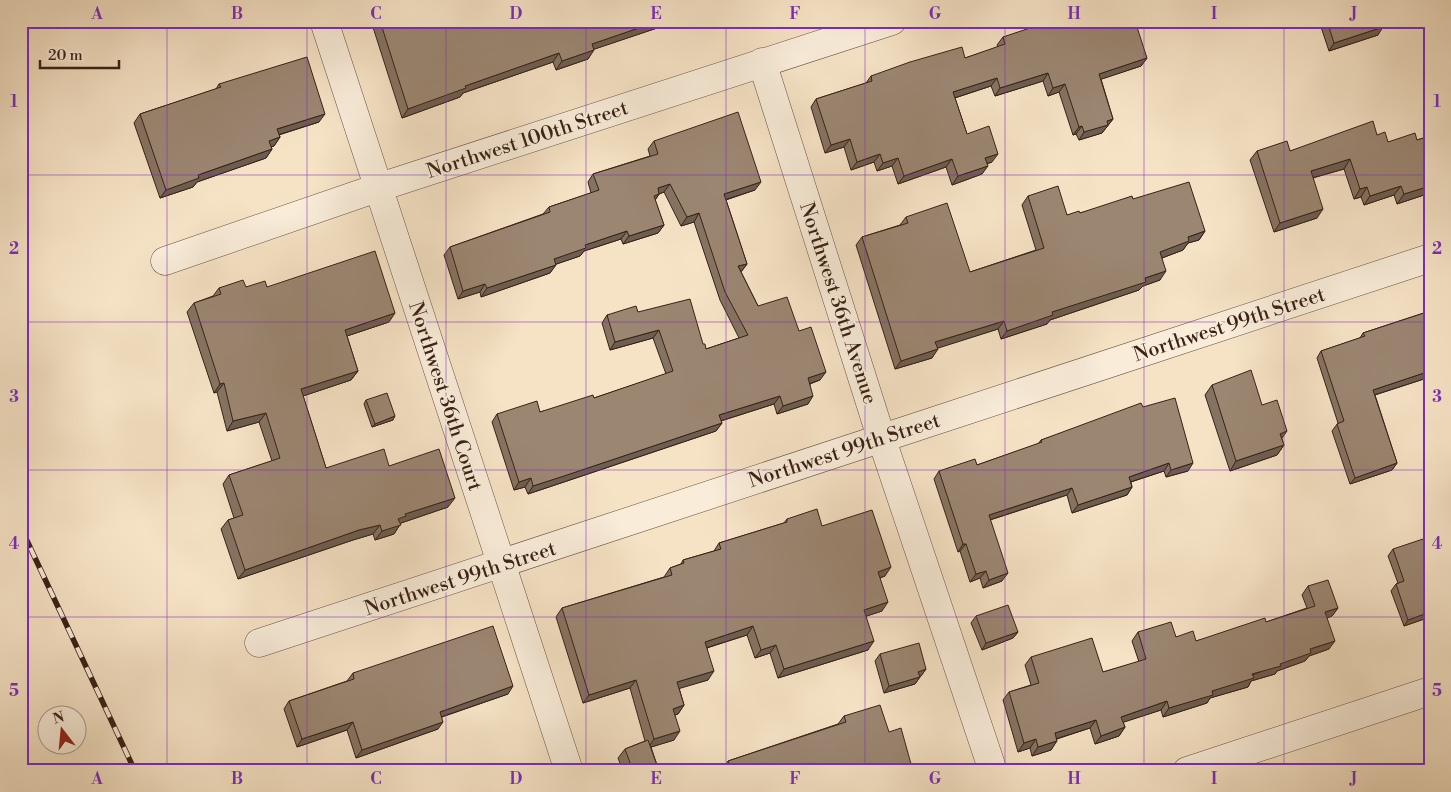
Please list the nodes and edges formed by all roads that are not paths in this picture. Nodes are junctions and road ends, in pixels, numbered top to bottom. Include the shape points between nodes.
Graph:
1 (324, 21) edge
2 (892, 21) edge
3 (762, 62) junction
4 (380, 187) junction
5 (1430, 258) edge
6 (165, 261) dead end
7 (881, 437) junction
8 (500, 565) junction
9 (259, 643) dead end
10 (1430, 691) edge
11 (569, 771) edge
12 (993, 771) edge
13 (1187, 771) edge

1 - 4 street, Northwest 36th Court
2 - 3 street, Northwest 100th Street
3 - 4 street, Northwest 100th Street
3 - 7 street, Northwest 36th Avenue
4 - 6 street, Northwest 100th Street
4 - 8 street, Northwest 36th Court
5 - 7 street, Northwest 99th Street
7 - 8 street, Northwest 99th Street
7 - 12 street, Northwest 36th Avenue
8 - 9 street, Northwest 99th Street
8 - 11 street, Northwest 36th Court
10 - 13 street

